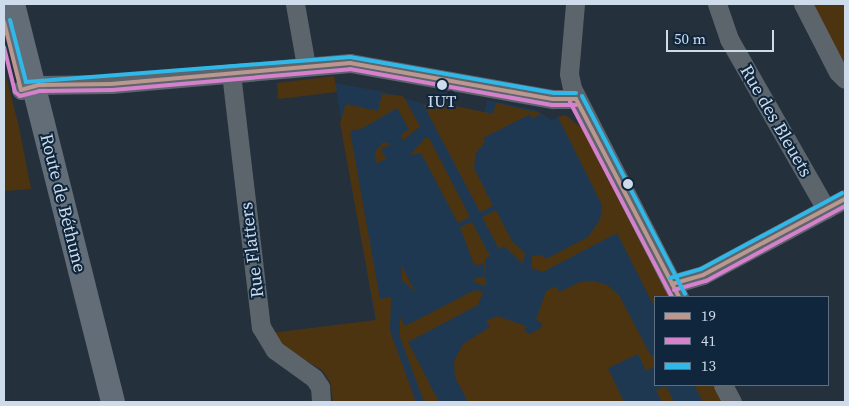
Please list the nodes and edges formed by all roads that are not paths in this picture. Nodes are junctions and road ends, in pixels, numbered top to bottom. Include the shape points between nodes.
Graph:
1 (13, 4) edge
2 (295, 4) edge
3 (575, 4) edge
4 (717, 4) edge
5 (802, 4) edge
6 (4, 22) edge
7 (306, 66) junction
8 (231, 73) junction
9 (845, 79) edge
10 (27, 88) junction
11 (576, 99) junction
12 (845, 199) edge
13 (826, 209) junction
14 (676, 290) edge
15 (724, 386) edge
16 (101, 402) edge
17 (114, 402) edge
18 (321, 402) edge
19 (732, 402) edge

1 - 10 main road, Route de Béthune
2 - 7 street
3 - 11 street via 570,74
4 - 13 street, Rue des Bleuets via 734,48
5 - 9 street via 838,72
6 - 10 main road, Route de Béthune
7 - 8 street
7 - 11 street via 368,64 552,99
8 - 10 street
8 - 18 street, Rue Flatters via 261,327 275,350 314,378 320,388
10 - 16 main road, Route de Béthune
10 - 17 main road, Route de Béthune
11 - 14 street
12 - 13 street
13 - 14 street
15 - 19 street

